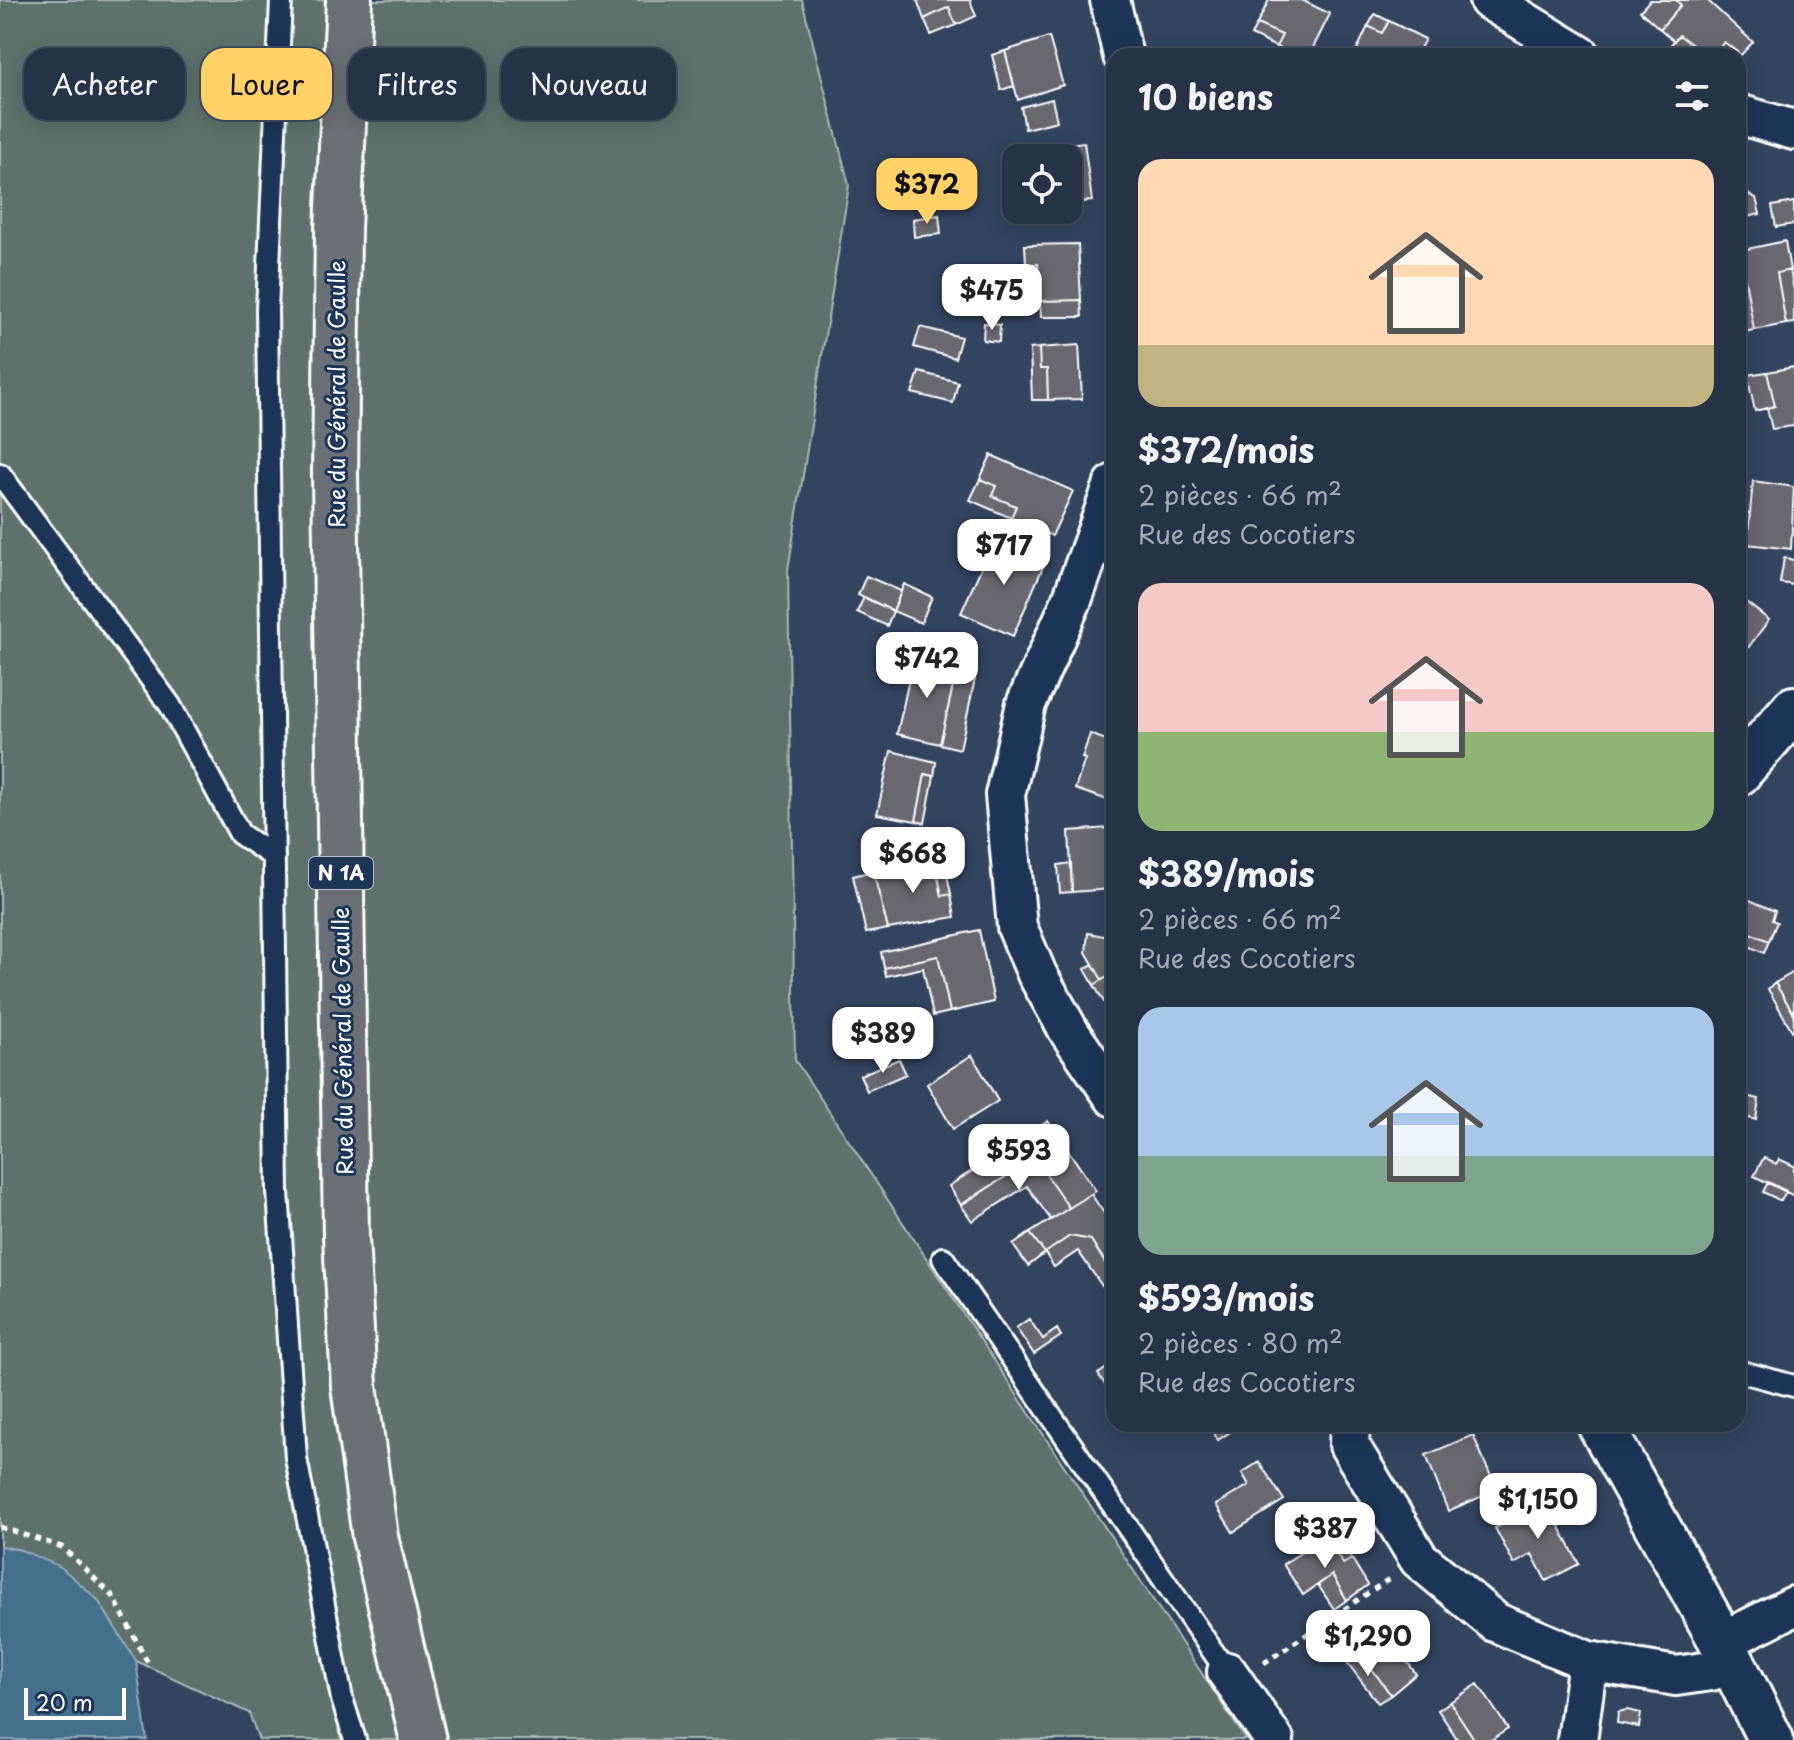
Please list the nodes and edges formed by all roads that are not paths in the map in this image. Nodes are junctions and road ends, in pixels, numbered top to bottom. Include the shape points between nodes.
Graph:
1 (281, 0) edge
2 (349, 0) edge
3 (1110, 0) edge
4 (1489, 0) edge
5 (1545, 0) edge
6 (1121, 48) edge
7 (1566, 48) edge
8 (1573, 48) edge
9 (1746, 116) edge
10 (1794, 130) edge
11 (0, 474) edge
12 (1106, 506) edge
13 (1794, 709) edge
14 (1746, 764) edge
15 (274, 857) junction
16 (1106, 1085) edge
17 (943, 1258) dead end
18 (1746, 1373) edge
19 (1794, 1386) edge
20 (1346, 1432) edge
21 (1603, 1432) edge
22 (1794, 1606) edge
23 (1727, 1652) junction
24 (1588, 1661) junction
25 (1231, 1678) joint
26 (355, 1740) edge
27 (423, 1740) edge
28 (1274, 1740) edge
29 (1577, 1740) edge
30 (1771, 1740) edge

1 - 15 lane via 267,310
2 - 27 main road, Rue du Général de Gaulle / N 1A via 338,229 335,475 346,1237 354,1386 375,1537
3 - 6 street
4 - 7 street
5 - 8 street
9 - 10 street
11 - 15 lane via 170,705 240,834
12 - 16 street via 1026,704 1005,795 1017,927 1043,986
13 - 14 main road
15 - 26 lane via 278,1192 296,1458 342,1699
17 - 25 lane
18 - 19 lane
20 - 24 street via 1419,1559 1495,1622
21 - 23 main road
22 - 23 street
23 - 24 street via 1711,1671 1676,1676
23 - 30 main road
24 - 29 street
25 - 28 street

